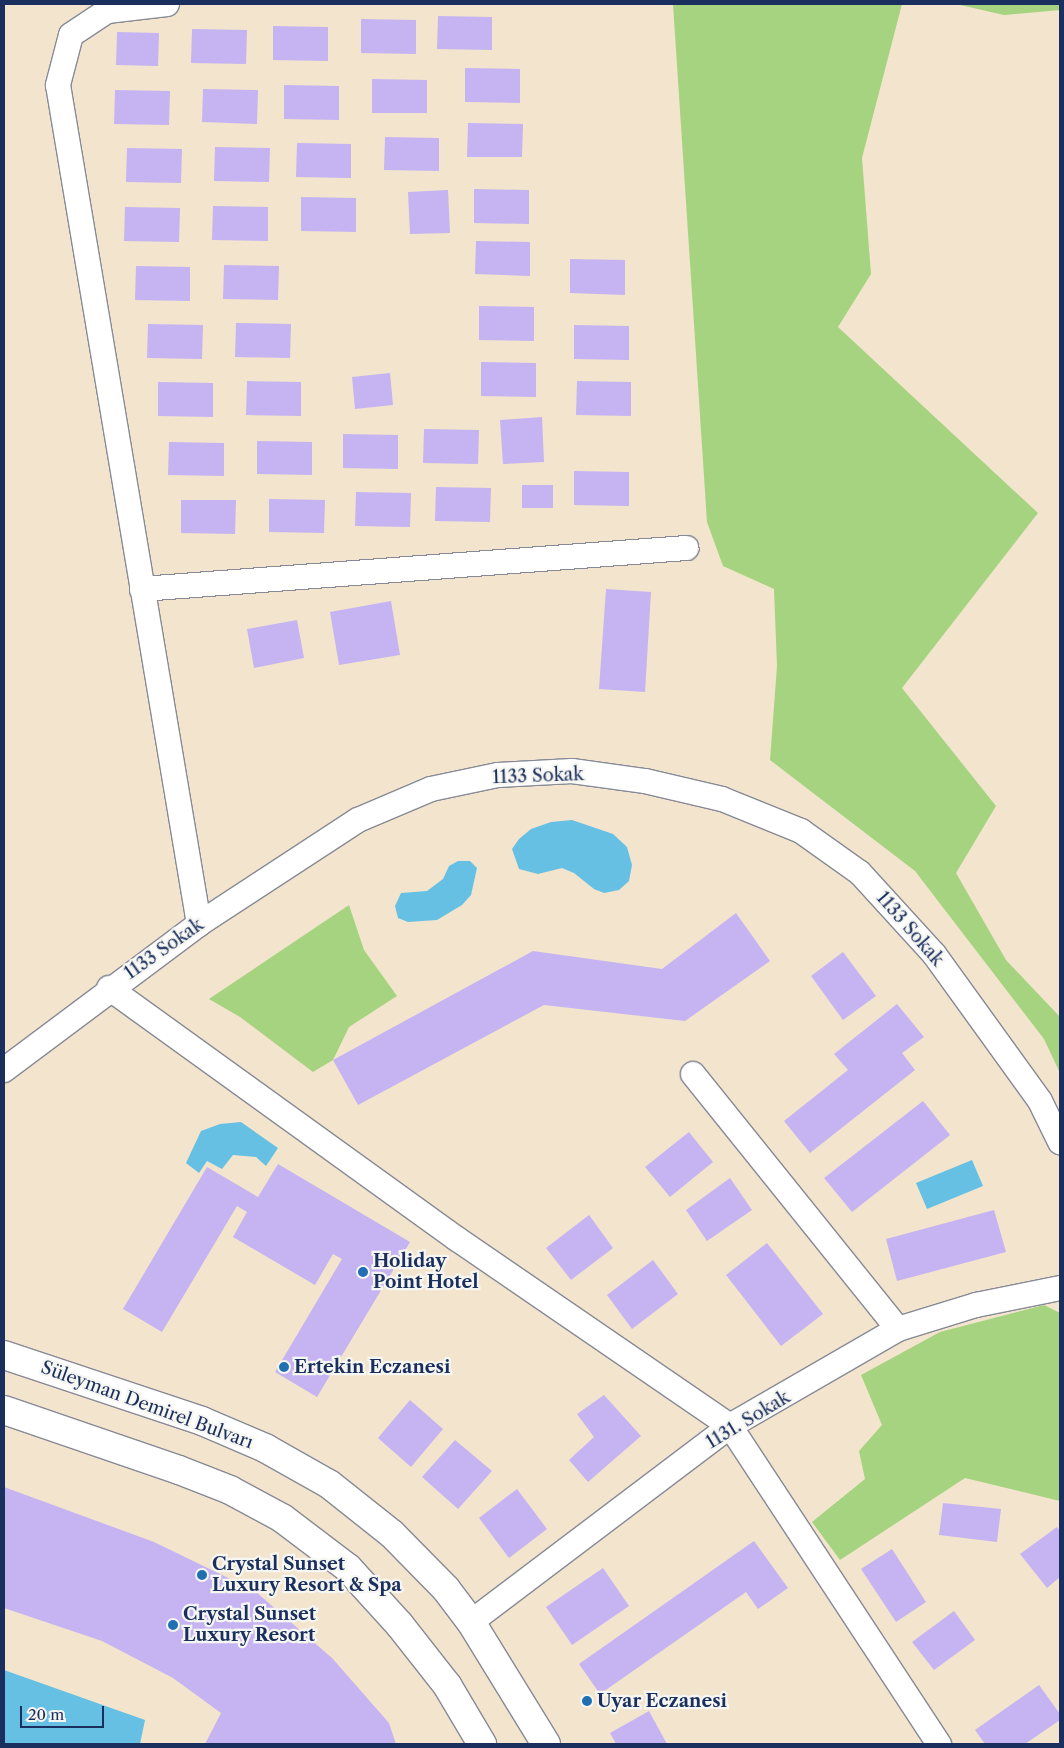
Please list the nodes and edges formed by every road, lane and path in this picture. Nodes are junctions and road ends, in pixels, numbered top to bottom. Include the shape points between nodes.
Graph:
1 (167, 4) edge
2 (686, 548) dead end
3 (142, 589) junction
4 (199, 924) junction
5 (109, 988) junction
6 (4, 1070) edge
7 (693, 1074) dead end
8 (1060, 1142) edge
9 (1060, 1288) edge
10 (898, 1329) junction
11 (4, 1355) edge
12 (4, 1410) edge
13 (730, 1426) junction
14 (471, 1622) junction
15 (482, 1744) edge
16 (546, 1744) edge
17 (939, 1744) edge

1 - 3 street via 107,12 71,35 58,85
2 - 3 street
3 - 4 street
4 - 5 street, 1133 Sokak
4 - 8 street, 1133 Sokak via 358,820 431,789 498,775 572,771 646,781 722,799 800,831 860,873 934,954 1040,1101
5 - 6 street, 1133 Sokak
5 - 13 street via 457,1239
7 - 10 street
9 - 10 street, 1131. Sokak via 976,1304
10 - 13 street, 1131. Sokak
11 - 14 main road, Süleyman Demirel Bulvarı via 194,1418 273,1452 329,1484 392,1534 446,1589
12 - 15 main road via 179,1470 230,1490 282,1518 348,1568 399,1624 447,1684
13 - 14 street, 1131. Sokak
13 - 17 street
14 - 16 main road, Süleyman Demirel Bulvarı

